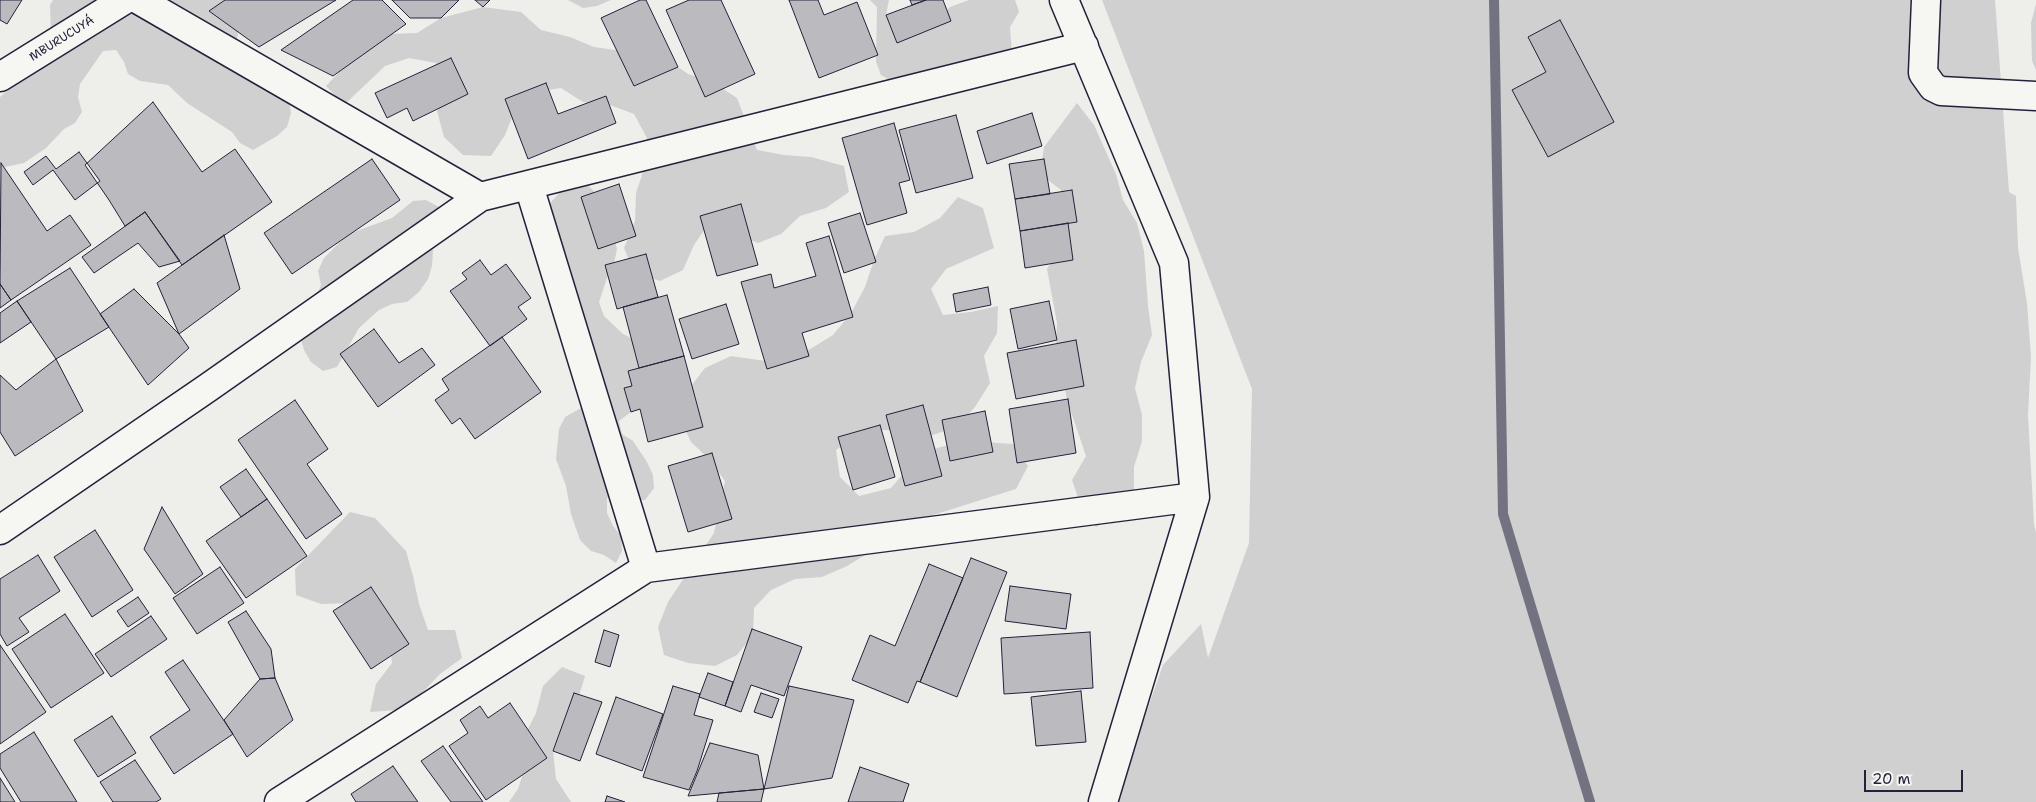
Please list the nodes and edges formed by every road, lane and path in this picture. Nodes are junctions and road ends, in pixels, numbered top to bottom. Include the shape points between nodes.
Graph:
1 (124, 0) edge
2 (139, 0) edge
3 (1064, 0) edge
4 (1926, 0) edge
5 (1084, 46) junction
6 (0, 77) edge
7 (2036, 96) edge
8 (529, 186) junction
9 (480, 198) junction
10 (1195, 497) junction
11 (0, 530) edge
12 (646, 568) junction
13 (280, 802) edge
14 (1103, 802) edge

1 - 6 street, MBURUCUYÁ
2 - 9 street
3 - 5 street
4 - 7 street via 1923,72 1933,87 1942,91
5 - 8 street
5 - 10 street via 1174,263
8 - 9 street
8 - 12 street
9 - 11 street
10 - 12 street
10 - 14 street
12 - 13 street

